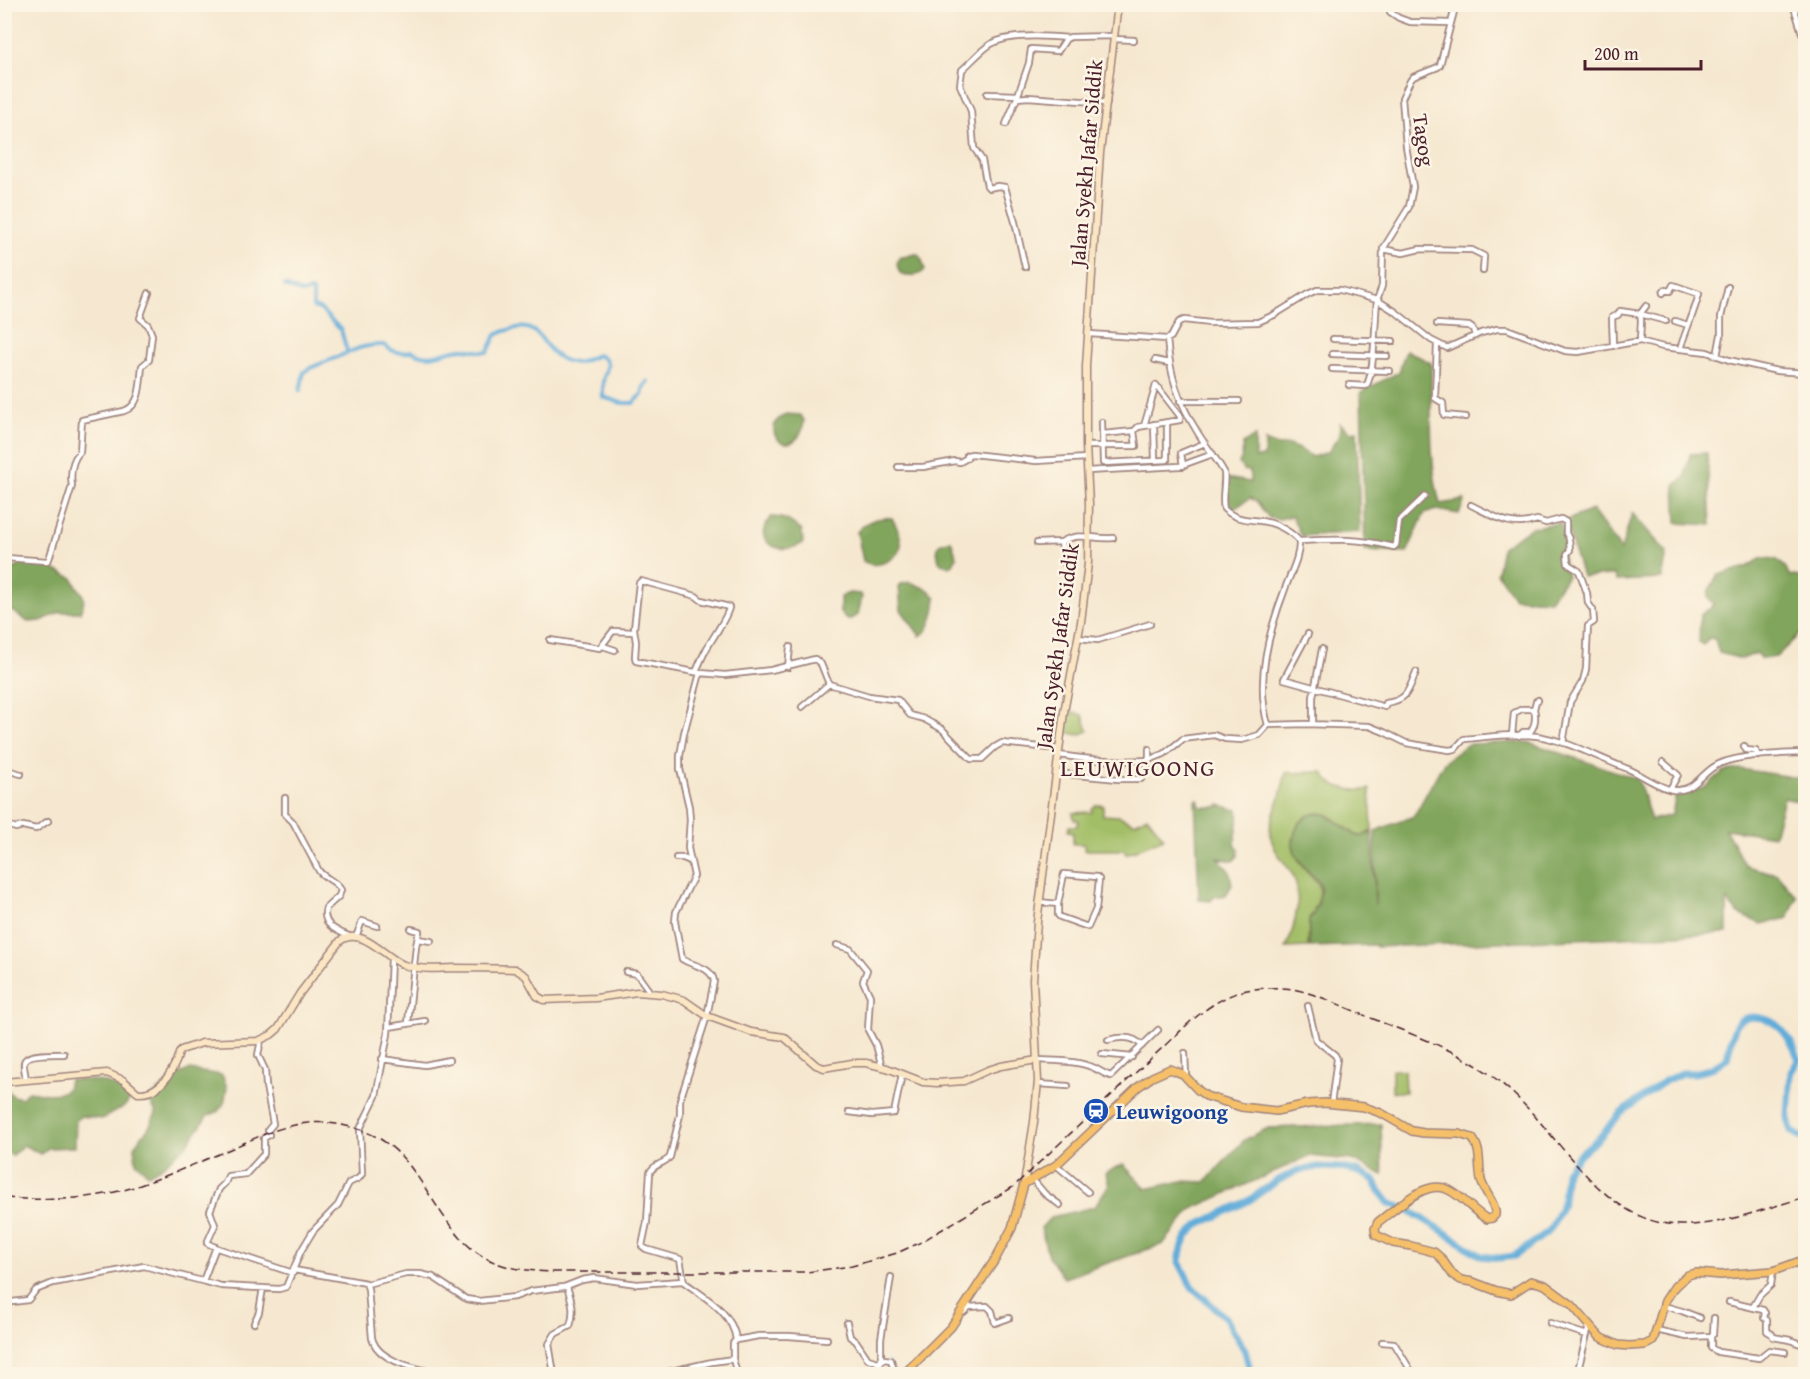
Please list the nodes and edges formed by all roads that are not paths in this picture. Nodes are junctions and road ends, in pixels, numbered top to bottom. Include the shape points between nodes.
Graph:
1 (1389, 4) edge
2 (1456, 4) edge
3 (1793, 4) edge
4 (1117, 11) edge
5 (1451, 23) junction
6 (1068, 38) junction
7 (1114, 38) junction
8 (1806, 38) edge
9 (1134, 40) dead end
10 (987, 94) dead end
11 (1017, 96) junction
12 (1107, 103) junction
13 (1006, 124) dead end
14 (1383, 249) junction
15 (1025, 267) dead end
16 (1483, 271) dead end
17 (1728, 287) dead end
18 (149, 293) dead end
19 (1663, 293) dead end
20 (1377, 300) junction
21 (1646, 306) dead end
22 (1640, 314) junction
23 (1666, 321) dead end
24 (1675, 321) dead end
25 (1437, 324) dead end
26 (1688, 326) junction
27 (1089, 334) junction
28 (1475, 336) junction
29 (1167, 339) junction
30 (1333, 339) dead end
31 (1374, 340) junction
32 (1393, 341) dead end
33 (1640, 341) junction
34 (1437, 344) junction
35 (1613, 345) junction
36 (1680, 349) junction
37 (1332, 354) dead end
38 (1372, 356) junction
39 (1387, 356) dead end
40 (1717, 356) junction
41 (1155, 360) dead end
42 (1169, 363) junction
43 (1332, 369) dead end
44 (1372, 370) junction
45 (1390, 371) dead end
46 (1806, 373) edge
47 (1349, 385) dead end
48 (1180, 401) junction
49 (1239, 401) dead end
50 (1466, 417) dead end
51 (1102, 422) dead end
52 (1167, 423) junction
53 (1154, 424) junction
54 (1144, 426) junction
55 (1134, 431) junction
56 (1120, 432) junction
57 (1103, 434) junction
58 (1205, 443) junction
59 (1086, 446) junction
60 (1120, 446) junction
61 (1136, 446) junction
62 (1102, 447) junction
63 (1181, 453) junction
64 (1213, 454) junction
65 (1167, 455) junction
66 (1087, 458) junction
67 (1155, 460) junction
68 (1138, 461) junction
69 (1183, 466) junction
70 (898, 467) dead end
71 (1087, 471) junction
72 (1425, 496) dead end
73 (1472, 505) dead end
74 (1089, 536) junction
75 (1113, 538) dead end
76 (1299, 541) junction
77 (1061, 542) junction
78 (1037, 543) dead end
79 (1064, 563) dead end
80 (4, 575) edge
81 (1150, 624) dead end
82 (634, 632) junction
83 (1308, 634) dead end
84 (1078, 638) junction
85 (550, 640) dead end
86 (603, 646) junction
87 (790, 647) dead end
88 (1322, 649) dead end
89 (615, 650) dead end
90 (788, 667) junction
91 (1416, 672) dead end
92 (698, 673) junction
93 (829, 684) junction
94 (1315, 687) junction
95 (1538, 700) dead end
96 (802, 707) dead end
97 (1534, 709) junction
98 (1313, 724) junction
99 (1268, 725) junction
100 (1512, 735) junction
101 (1519, 736) junction
102 (1563, 743) junction
103 (1744, 746) dead end
104 (1149, 749) dead end
105 (1059, 752) junction
106 (1806, 753) edge
107 (1758, 756) junction
108 (1149, 760) junction
109 (1663, 762) dead end
110 (4, 770) edge
111 (1056, 773) junction
112 (21, 774) dead end
113 (1670, 789) junction
114 (285, 798) dead end
115 (48, 821) dead end
116 (4, 824) edge
117 (676, 858) dead end
118 (690, 861) junction
119 (1039, 902) junction
120 (1058, 904) junction
121 (376, 926) dead end
122 (411, 929) dead end
123 (353, 937) junction
124 (418, 939) junction
125 (431, 941) dead end
126 (837, 945) dead end
127 (391, 958) junction
128 (415, 968) junction
129 (626, 972) dead end
130 (650, 992) junction
131 (1308, 1006) dead end
132 (707, 1016) junction
133 (425, 1021) dead end
134 (408, 1023) junction
135 (389, 1027) junction
136 (1158, 1030) dead end
137 (261, 1040) junction
138 (1108, 1040) dead end
139 (1142, 1046) junction
140 (1185, 1053) dead end
141 (64, 1054) dead end
142 (1102, 1054) dead end
143 (1132, 1057) junction
144 (382, 1059) junction
145 (449, 1060) dead end
146 (1037, 1060) junction
147 (882, 1067) junction
148 (902, 1074) junction
149 (1186, 1076) junction
150 (26, 1080) junction
151 (4, 1082) edge
152 (1038, 1084) junction
153 (1068, 1086) dead end
154 (1331, 1104) junction
155 (849, 1112) dead end
156 (1056, 1165) junction
157 (1033, 1180) junction
158 (1024, 1184) junction
159 (1088, 1192) dead end
160 (1060, 1205) dead end
161 (216, 1247) junction
162 (1806, 1259) edge
163 (1773, 1271) junction
164 (294, 1272) junction
165 (891, 1277) dead end
166 (203, 1281) junction
167 (683, 1281) junction
168 (367, 1284) junction
169 (567, 1287) junction
170 (263, 1288) junction
171 (1729, 1302) dead end
172 (4, 1304) edge
173 (1664, 1306) junction
174 (1754, 1307) junction
175 (1009, 1318) dead end
176 (1700, 1318) dead end
177 (1714, 1318) dead end
178 (254, 1323) dead end
179 (847, 1323) dead end
180 (1550, 1323) dead end
181 (1589, 1326) junction
182 (951, 1327) junction
183 (1656, 1330) junction
184 (1587, 1335) junction
185 (1711, 1336) junction
186 (827, 1339) dead end
187 (736, 1340) junction
188 (1382, 1342) dead end
189 (1806, 1346) edge
190 (1785, 1352) dead end
191 (733, 1359) junction
192 (880, 1363) junction
193 (441, 1374) edge
194 (554, 1374) edge
195 (658, 1374) edge
196 (737, 1374) edge
197 (877, 1374) edge
198 (895, 1374) edge
199 (904, 1374) edge
200 (1413, 1374) edge
201 (1577, 1374) edge

1 - 5 street via 1390,12 1405,21
2 - 5 street, Tagog
3 - 8 street
4 - 7 main road, Jalan Syekh Jafar Siddik
5 - 14 street, Tagog via 1440,65 1413,77 1402,98 1413,187 1409,207
6 - 7 street
6 - 11 street via 1058,51 1031,49
6 - 15 street via 1001,39 962,70 960,85 971,111 974,148 982,160 987,186 1005,187
7 - 9 street
7 - 12 main road, Jalan Syekh Jafar Siddik
10 - 11 street
11 - 12 street
11 - 13 street
12 - 27 main road, Jalan Syekh Jafar Siddik via 1100,153
14 - 16 street via 1403,253 1420,249 1472,250 1482,254
14 - 20 street via 1382,286
17 - 40 street
18 - 80 street via 140,319 152,335 150,358 142,366 141,387 134,405 82,420 72,486 49,559 6,558
19 - 26 street via 1673,285 1699,294
20 - 29 street via 1340,290 1317,290 1258,322 1184,320
20 - 31 street
20 - 34 street
21 - 22 street
22 - 23 street
22 - 33 street
22 - 35 street via 1621,310 1612,316
24 - 26 street
25 - 28 street via 1469,326
26 - 36 street
27 - 29 street
27 - 59 main road, Jalan Syekh Jafar Siddik
28 - 34 street via 1451,347
28 - 35 street via 1507,329 1565,351 1578,352
29 - 42 street
30 - 31 street
31 - 32 street
31 - 38 street
33 - 35 street
33 - 36 street
34 - 50 street via 1435,398 1443,404 1444,415
36 - 40 street
37 - 38 street
38 - 39 street
38 - 44 street
40 - 46 street via 1777,371
41 - 42 street
42 - 48 street
43 - 44 street
44 - 45 street
44 - 47 street via 1366,386
48 - 49 street
48 - 58 street
51 - 57 street
52 - 53 street
52 - 54 street via 1180,418 1156,385
52 - 65 street
53 - 54 street
53 - 67 street
54 - 55 street
55 - 56 street
55 - 61 street
56 - 57 street
56 - 60 street
57 - 62 street
58 - 63 street
58 - 64 street
59 - 62 street
59 - 66 main road, Jalan Syekh Jafar Siddik
60 - 61 street
60 - 62 street
61 - 68 street
62 - 68 street via 1102,463
63 - 65 street
63 - 69 street
64 - 69 street
64 - 76 street via 1225,474 1223,506 1227,512 1244,520 1268,522
65 - 67 street via 1166,461
66 - 70 street via 1034,461 972,454 960,462
66 - 71 main road, Jalan Syekh Jafar Siddik
67 - 68 street
69 - 71 street
71 - 74 main road, Jalan Syekh Jafar Siddik
72 - 76 street via 1399,521 1394,547 1357,539
73 - 102 street via 1509,523 1537,520 1546,524 1561,519 1566,522 1568,564 1579,572 1594,622 1588,627 1586,669 1570,702
74 - 75 street
74 - 77 street
74 - 84 main road, Jalan Syekh Jafar Siddik
76 - 99 street via 1268,647 1263,703
77 - 78 street
77 - 79 street
81 - 84 street via 1098,640
82 - 86 street via 615,630
82 - 92 street via 636,661
82 - 92 street via 641,581 728,606 728,615 709,644
83 - 94 street via 1284,679
84 - 105 main road, Jalan Syekh Jafar Siddik
85 - 86 street
86 - 89 street
87 - 90 street
88 - 94 street
90 - 92 street via 740,674
90 - 93 street via 817,660
91 - 94 street via 1406,694 1385,706
92 - 118 street via 680,756 689,807
93 - 96 street
93 - 105 street via 898,700 910,715 942,729 971,759 982,759 1002,743
94 - 98 street
95 - 97 street
97 - 100 street via 1514,713
97 - 101 street via 1532,730
98 - 99 street
98 - 100 street via 1369,726 1406,743 1449,750 1464,739
99 - 108 street via 1259,735 1242,740 1214,735 1183,739
100 - 101 street
101 - 102 street
102 - 113 street
103 - 107 street
104 - 108 street
105 - 108 street via 1111,762
105 - 111 main road, Jalan Syekh Jafar Siddik
106 - 107 street
107 - 113 street via 1720,763 1691,787
108 - 111 street via 1140,779
109 - 113 street via 1678,775
110 - 112 street
111 - 119 main road, Jalan Syekh Jafar Siddik
114 - 123 street via 285,814 319,871 341,890 326,908 325,917 334,930
115 - 116 street via 36,829
117 - 118 street
118 - 132 street via 694,876 677,908 675,922 682,959 714,978
119 - 120 street
119 - 146 main road, Jalan Syekh Jafar Siddik via 1033,962
120 - 120 street via 1060,917 1089,926 1096,909 1098,878 1064,874
121 - 123 street via 362,921
122 - 124 street via 419,931
123 - 127 main road via 369,942
123 - 137 main road via 339,941 275,1032
124 - 125 street
124 - 128 street
126 - 147 street via 850,949 867,969 863,981 870,996 868,1030
127 - 128 main road
127 - 135 street
128 - 130 main road via 515,969 526,976 538,998 544,1000
128 - 134 street
129 - 130 street via 638,974
130 - 132 main road via 684,1000
131 - 154 street via 1316,1040 1337,1059
132 - 147 main road via 751,1032 784,1037 820,1067 858,1063
132 - 167 street via 680,1100 670,1157 652,1168 642,1241 644,1249 680,1259
133 - 134 street
134 - 135 street
135 - 144 street
136 - 139 street
137 - 150 main road via 202,1043 181,1050 162,1084 147,1093 138,1094 123,1080 107,1073
137 - 161 street via 258,1055 265,1070 273,1124 264,1137 264,1154 246,1174 228,1176 219,1190 210,1211 215,1225 207,1242
138 - 139 street via 1132,1039
139 - 143 street
140 - 149 street
141 - 150 street via 26,1058
142 - 143 street
143 - 146 street via 1111,1076 1081,1064
144 - 145 street via 425,1065
144 - 164 street via 376,1096 360,1129 362,1174 349,1183 338,1205 313,1231
146 - 148 main road via 1001,1066 956,1082 923,1082
146 - 152 main road, Jalan Syekh Jafar Siddik
147 - 148 main road
148 - 155 street via 894,1113 872,1116
149 - 154 main road via 1202,1093 1241,1107 1276,1110
149 - 156 main road via 1170,1069 1146,1081
150 - 151 main road
152 - 153 street
152 - 158 main road, Jalan Syekh Jafar Siddik
154 - 181 main road via 1371,1108 1415,1131 1459,1134 1472,1138 1478,1149 1482,1184 1495,1207 1492,1218 1487,1219 1442,1187 1432,1187 1416,1194 1377,1225 1375,1233 1379,1238 1434,1252 1456,1278 1497,1292 1511,1294 1531,1281 1542,1283 1572,1305
156 - 157 main road
156 - 159 street
157 - 158 main road
157 - 160 street
158 - 182 main road via 1010,1234
161 - 164 street
161 - 166 street
162 - 163 main road
163 - 173 main road via 1692,1273 1675,1286
163 - 174 street via 1771,1285
164 - 168 street
164 - 170 street via 286,1287
165 - 192 street
166 - 170 street
166 - 172 street via 138,1266 53,1283 36,1290 27,1300
167 - 169 street via 637,1284 594,1278
167 - 187 street via 716,1305 734,1327
168 - 169 street via 420,1274 433,1277 466,1299 479,1301
168 - 193 street via 375,1345 399,1363
169 - 194 street via 573,1312 570,1326 555,1334 549,1344
170 - 178 street
171 - 174 street
173 - 176 street
173 - 183 main road
174 - 189 street via 1765,1313 1767,1331 1773,1337
175 - 182 street via 995,1323 987,1306 969,1307
177 - 185 street
179 - 192 street via 850,1337 868,1359
180 - 184 street
181 - 183 main road via 1600,1338 1629,1346 1650,1343
181 - 184 street
182 - 199 main road
183 - 185 street via 1687,1337
184 - 201 street
185 - 190 street via 1711,1348 1718,1352 1759,1358 1769,1350
186 - 187 street via 768,1336
187 - 191 street via 732,1343
188 - 200 street via 1395,1343
191 - 195 street
191 - 196 street
192 - 197 street
192 - 198 street via 886,1358 891,1360

